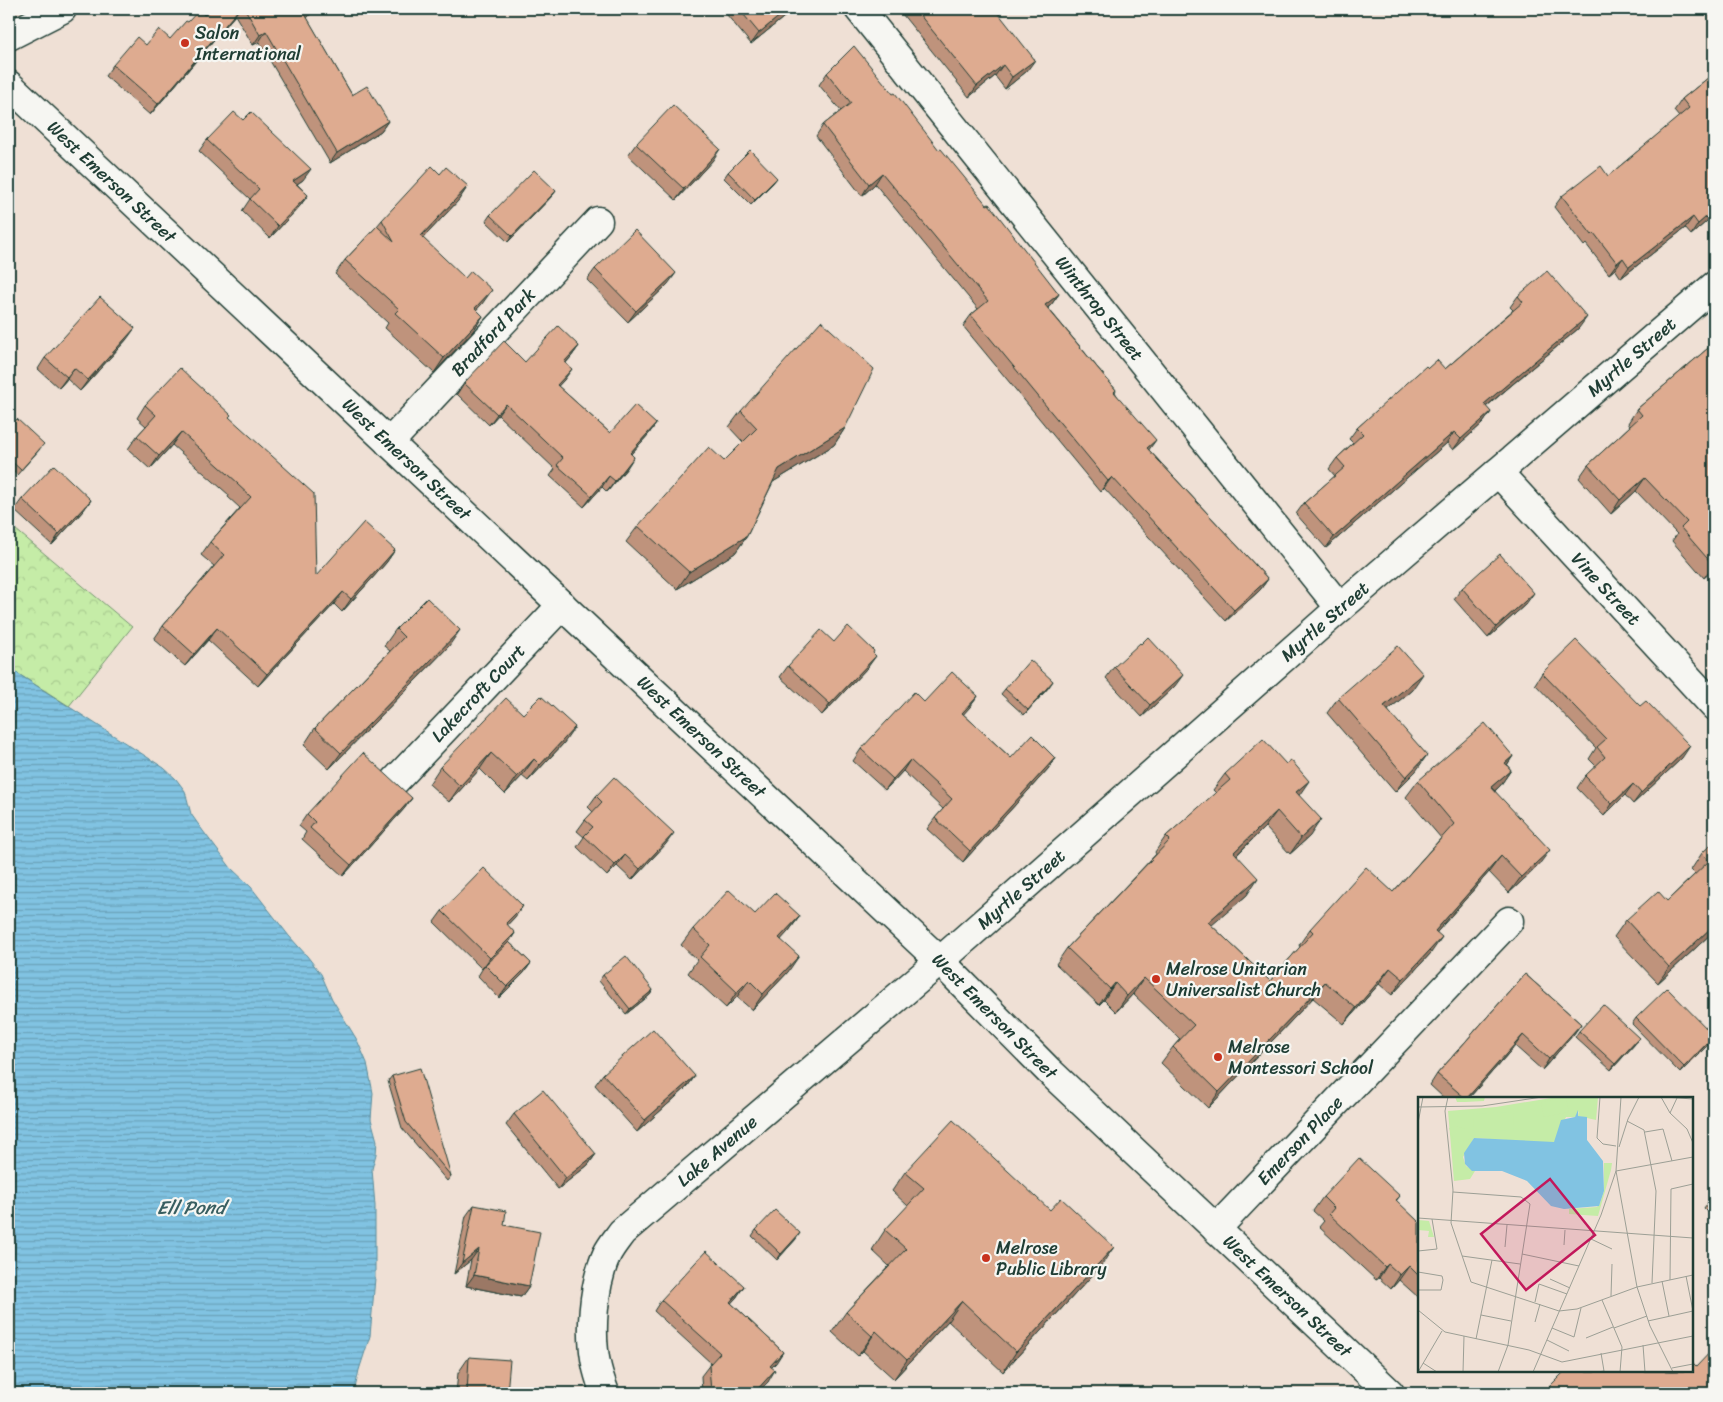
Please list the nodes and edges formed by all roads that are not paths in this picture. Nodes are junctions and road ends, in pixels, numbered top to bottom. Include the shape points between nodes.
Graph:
1 (62, 9) edge
2 (859, 9) edge
3 (9, 36) edge
4 (9, 85) edge
5 (598, 221) dead end
6 (1714, 286) edge
7 (389, 443) junction
8 (1498, 472) junction
9 (562, 605) junction
10 (1340, 608) junction
11 (1714, 706) edge
12 (395, 781) edge
13 (1509, 920) dead end
14 (940, 961) junction
15 (1216, 1228) junction
16 (605, 1393) edge
17 (1390, 1393) edge

1 - 3 street
2 - 10 street, Winthrop Street
4 - 7 street, West Emerson Street
5 - 7 street, Bradford Park
6 - 8 street, Myrtle Street
7 - 9 street, West Emerson Street
8 - 10 street, Myrtle Street
8 - 11 street, Vine Street
9 - 12 street, Lakecroft Court
9 - 14 street, West Emerson Street
10 - 14 street, Myrtle Street
13 - 15 street, Emerson Place
14 - 15 street, West Emerson Street via 1049,1071
14 - 16 street, Lake Avenue via 622,1232 607,1254 594,1306 595,1354
15 - 17 street, West Emerson Street

